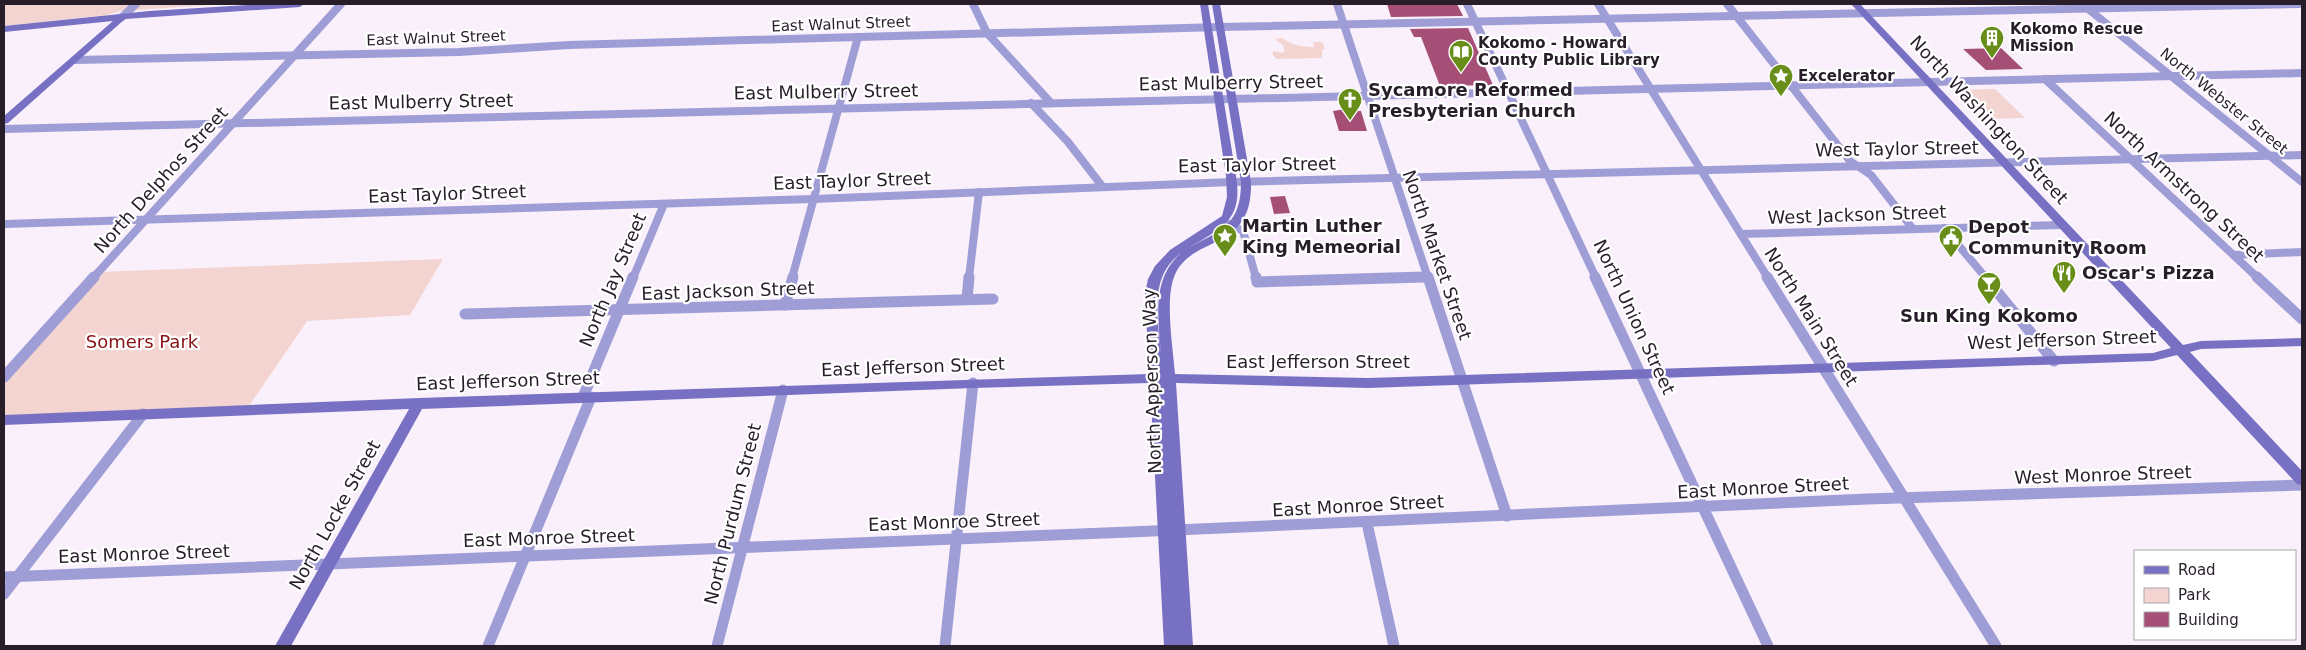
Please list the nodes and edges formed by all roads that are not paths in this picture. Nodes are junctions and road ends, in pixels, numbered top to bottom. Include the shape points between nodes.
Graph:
1 (136, 4) edge
2 (300, 4) edge
3 (341, 4) edge
4 (973, 4) edge
5 (1204, 4) edge
6 (1216, 4) edge
7 (1337, 4) edge
8 (1467, 4) edge
9 (1598, 4) edge
10 (1727, 4) edge
11 (1855, 4) edge
12 (2299, 4) edge
13 (2085, 6) edge
14 (1864, 14) junction
15 (1737, 16) junction
16 (122, 17) junction
17 (1607, 18) junction
18 (1475, 22) junction
19 (1345, 25) junction
20 (1220, 27) junction
21 (1208, 28) junction
22 (4, 29) edge
23 (987, 33) junction
24 (858, 37) junction
25 (295, 55) junction
26 (76, 60) junction
27 (2302, 72) edge
28 (2171, 76) junction
29 (2045, 79) junction
30 (1929, 82) junction
31 (1791, 85) junction
32 (1650, 89) junction
33 (1510, 92) junction
34 (1367, 96) junction
35 (1219, 99) junction
36 (1232, 99) junction
37 (1031, 103) junction
38 (1051, 103) junction
39 (839, 107) junction
40 (4, 121) edge
41 (234, 123) junction
42 (4, 129) edge
43 (2302, 155) edge
44 (2270, 156) junction
45 (2131, 159) junction
46 (2005, 163) junction
47 (1858, 167) junction
48 (1702, 171) junction
49 (1548, 174) junction
50 (1394, 178) junction
51 (1232, 182) junction
52 (1246, 182) junction
53 (2302, 182) edge
54 (1102, 186) junction
55 (979, 192) junction
56 (814, 199) junction
57 (664, 204) junction
58 (147, 219) junction
59 (4, 224) edge
60 (1228, 224) junction
61 (2063, 225) junction
62 (1944, 228) junction
63 (1913, 229) junction
64 (1741, 234) junction
65 (2302, 252) edge
66 (2234, 255) junction
67 (1428, 277) junction
68 (993, 298) dead end
69 (967, 299) junction
70 (785, 305) junction
71 (619, 310) junction
72 (465, 314) dead end
73 (2302, 319) edge
74 (2302, 342) edge
75 (2180, 350) junction
76 (2054, 361) junction
77 (1823, 367) junction
78 (1642, 374) junction
79 (4, 377) edge
80 (1163, 378) junction
81 (1462, 380) junction
82 (973, 383) junction
83 (784, 390) junction
84 (587, 397) junction
85 (419, 403) junction
86 (143, 414) junction
87 (4, 420) edge
88 (2302, 480) edge
89 (2302, 486) edge
90 (1905, 499) junction
91 (1704, 509) junction
92 (1508, 516) junction
93 (1367, 523) junction
94 (1172, 531) junction
95 (957, 539) junction
96 (742, 547) junction
97 (525, 556) junction
98 (329, 563) junction
99 (17, 576) junction
100 (4, 577) edge
101 (4, 594) edge
102 (284, 646) edge
103 (488, 646) edge
104 (717, 646) edge
105 (946, 646) edge
106 (1172, 646) edge
107 (1185, 646) edge
108 (1394, 646) edge
109 (1768, 646) edge
110 (1996, 646) edge

1 - 16 street
2 - 16 main road
3 - 25 street, North Delphos Street
4 - 23 street
5 - 21 main road, North Apperson Way
6 - 20 main road, North Apperson Way
7 - 19 street, North Market Street
8 - 18 street, North Union Street
9 - 17 street, North Main Street
10 - 15 street
11 - 14 main road, North Washington Street
12 - 13 street, East Walnut Street
13 - 14 street, East Walnut Street
13 - 28 street, North Webster Street
14 - 15 street, East Walnut Street
14 - 30 main road, North Washington Street
15 - 17 street, East Walnut Street
15 - 31 street
16 - 22 main road
16 - 26 main road
17 - 18 street, East Walnut Street
17 - 32 street, North Main Street
18 - 19 street, East Walnut Street
18 - 33 street, North Union Street
19 - 20 street, East Walnut Street
19 - 34 street, North Market Street
20 - 21 street, East Walnut Street
20 - 36 main road, North Apperson Way
21 - 23 street, East Walnut Street
21 - 35 main road, North Apperson Way
23 - 24 street, East Walnut Street
23 - 38 street
24 - 25 street, East Walnut Street
24 - 39 street
25 - 26 street, East Walnut Street
25 - 41 street, North Delphos Street
26 - 40 main road
27 - 28 street, East Mulberry Street
28 - 29 street, East Mulberry Street
28 - 44 street, North Webster Street
29 - 30 street, East Mulberry Street
29 - 45 street, North Armstrong Street
30 - 31 street, East Mulberry Street
30 - 46 main road, North Washington Street
31 - 32 street, East Mulberry Street
31 - 47 street
32 - 33 street, East Mulberry Street
32 - 48 street, North Main Street
33 - 34 street, East Mulberry Street
33 - 49 street, North Union Street
34 - 36 street, East Mulberry Street
34 - 50 street, North Market Street
35 - 36 street, East Mulberry Street
35 - 38 street, East Mulberry Street
35 - 51 main road, North Apperson Way
36 - 52 main road, North Apperson Way
37 - 38 street, East Mulberry Street
37 - 39 street, East Mulberry Street
37 - 54 street via 1068,142
39 - 41 street, East Mulberry Street
39 - 56 street
41 - 42 street, East Mulberry Street
41 - 58 street, North Delphos Street
43 - 44 street, West Taylor Street
44 - 45 street, West Taylor Street
44 - 53 street, North Webster Street
45 - 46 street, West Taylor Street
45 - 66 street, North Armstrong Street
46 - 47 street, West Taylor Street
46 - 61 main road, North Washington Street
47 - 48 street, West Taylor Street
47 - 63 street via 1871,175
48 - 49 street, East Taylor Street
48 - 64 street, North Main Street
49 - 50 street, East Taylor Street
49 - 78 street, North Union Street
50 - 52 street, East Taylor Street
50 - 67 street, North Market Street
51 - 52 street, East Taylor Street
51 - 54 street, East Taylor Street
51 - 60 main road, North Apperson Way
52 - 60 main road, North Apperson Way via 1246,204
54 - 55 street, East Taylor Street
55 - 56 street, East Taylor Street
55 - 69 street
56 - 57 street, East Taylor Street
56 - 70 street
57 - 58 street, East Taylor Street
57 - 71 street, North Jay Street
58 - 59 street, East Taylor Street
58 - 79 street, North Delphos Street
60 - 67 street via 1246,236 1257,282
60 - 80 main road, North Apperson Way via 1177,248 1158,269 1152,282
61 - 62 street, West Jackson Street
61 - 75 main road, North Washington Street
62 - 63 street, West Jackson Street
62 - 76 street
63 - 64 street, West Jackson Street
64 - 77 street, North Main Street
65 - 66 street
66 - 73 street, North Armstrong Street
67 - 81 street, North Market Street
68 - 69 street, East Jackson Street
69 - 70 street, East Jackson Street
70 - 71 street, East Jackson Street
71 - 72 street, East Jackson Street
71 - 84 street, North Jay Street
74 - 75 main road, West Jefferson Street via 2201,345
75 - 76 main road, West Jefferson Street via 2153,357
75 - 88 main road, North Washington Street
76 - 77 main road, West Jefferson Street
77 - 78 main road, East Jefferson Street
77 - 90 street, North Main Street
78 - 81 main road, East Jefferson Street
78 - 91 street, North Union Street
80 - 81 main road, East Jefferson Street via 1358,383
80 - 82 main road, East Jefferson Street
80 - 94 main road, North Apperson Way
81 - 92 street, North Market Street
82 - 83 main road, East Jefferson Street
82 - 95 street
83 - 84 main road, East Jefferson Street
83 - 96 street, North Purdum Street
84 - 85 main road, East Jefferson Street
84 - 97 street, North Jay Street
85 - 86 main road, East Jefferson Street
85 - 98 main road, North Locke Street
86 - 87 main road, East Jefferson Street
86 - 99 street
89 - 90 street, West Monroe Street
90 - 91 street, East Monroe Street
90 - 110 street, North Main Street
91 - 92 street, East Monroe Street
91 - 109 street, North Union Street
92 - 93 street, East Monroe Street
93 - 94 street, East Monroe Street
93 - 108 street
94 - 95 street, East Monroe Street
94 - 106 main road, North Apperson Way
94 - 107 main road, North Apperson Way
95 - 96 street, East Monroe Street
95 - 105 street
96 - 97 street, East Monroe Street
96 - 104 street, North Purdum Street
97 - 98 street, East Monroe Street
97 - 103 street, North Jay Street
98 - 99 street, East Monroe Street
98 - 102 main road, North Locke Street
99 - 100 street, East Monroe Street
99 - 101 street

